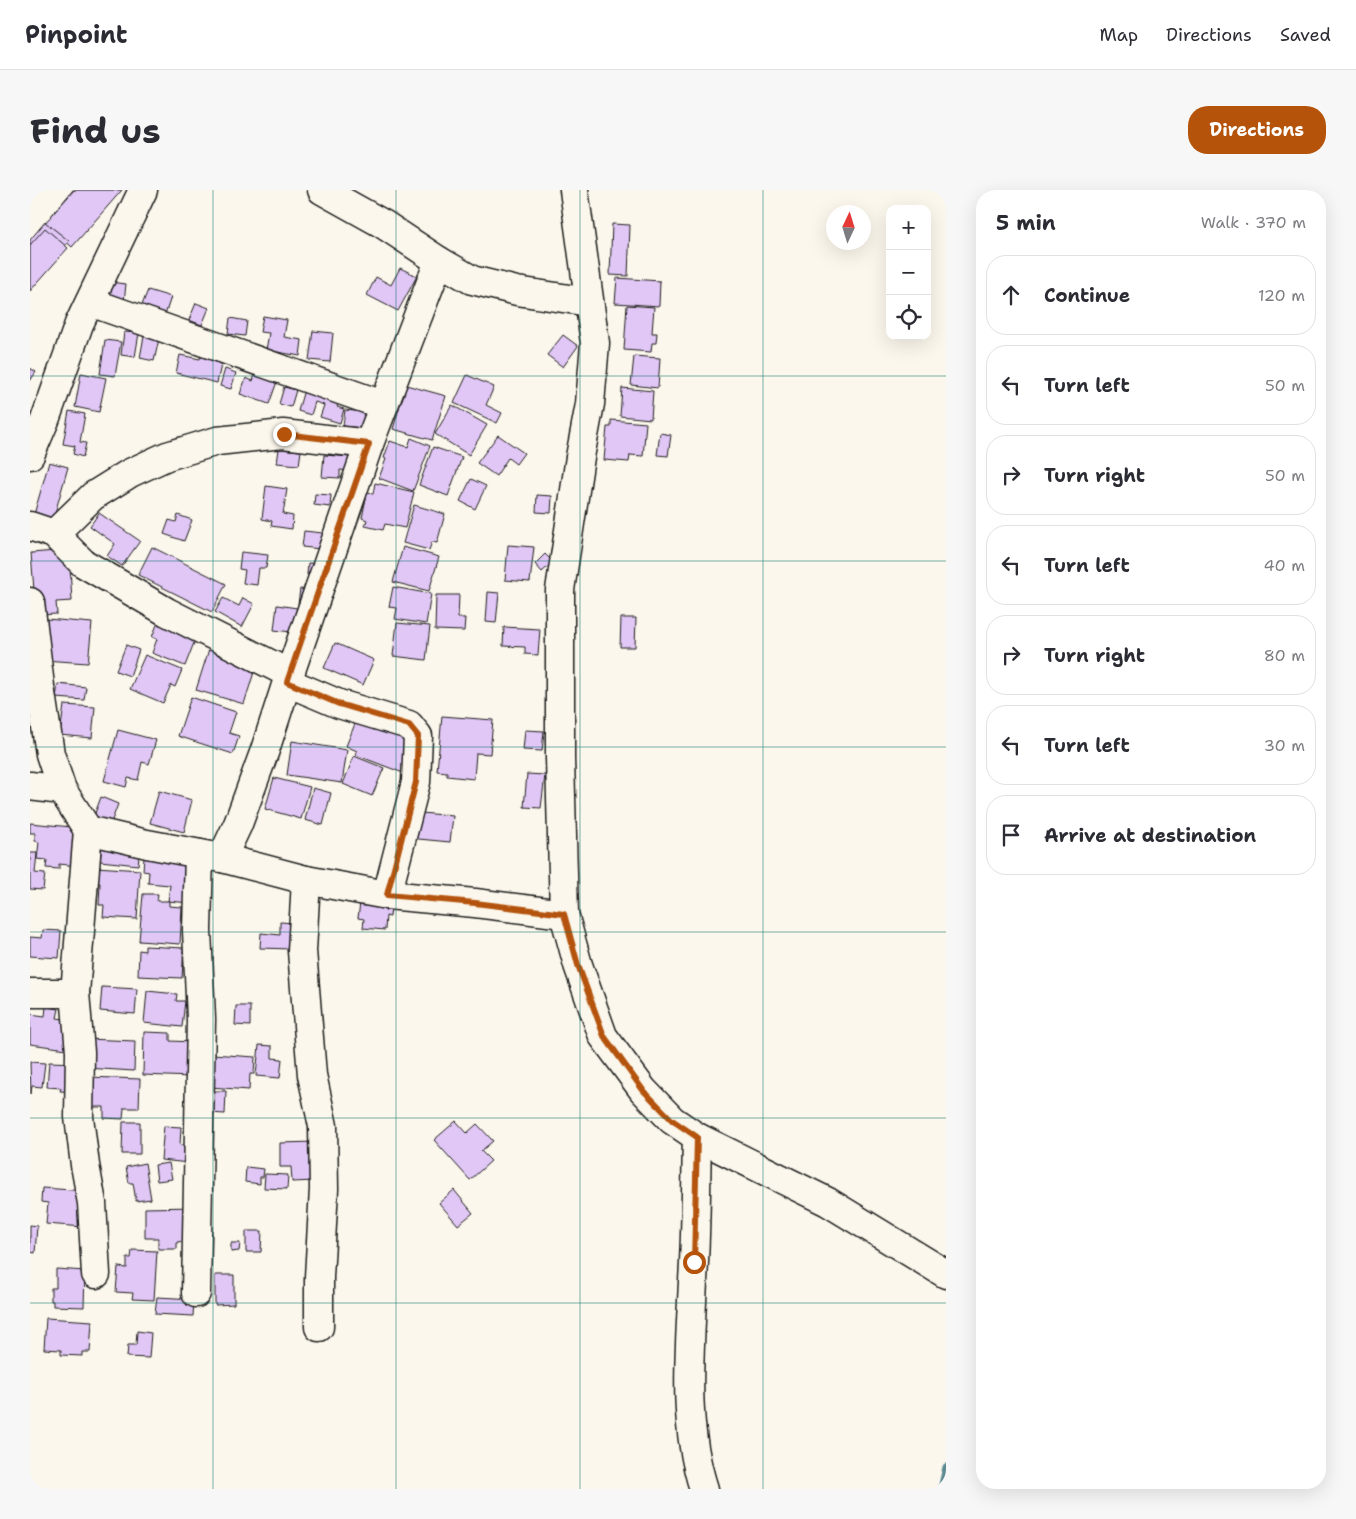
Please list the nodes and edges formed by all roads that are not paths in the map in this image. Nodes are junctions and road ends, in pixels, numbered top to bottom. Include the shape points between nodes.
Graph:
1 (142, 190) edge
2 (322, 190) edge
3 (574, 190) edge
4 (439, 261) junction
5 (90, 302) junction
6 (589, 302) junction
7 (383, 405) junction
8 (369, 444) junction
9 (30, 455) edge
10 (42, 530) edge
11 (30, 602) edge
12 (288, 678) junction
13 (30, 786) edge
14 (62, 790) junction
15 (88, 830) junction
16 (211, 856) junction
17 (306, 880) junction
18 (387, 895) junction
19 (564, 914) junction
20 (30, 993) edge
21 (75, 993) junction
22 (697, 1137) junction
23 (96, 1274) dead end
24 (946, 1274) edge
25 (196, 1293) dead end
26 (319, 1327) dead end
27 (704, 1489) edge

1 - 5 street
2 - 4 street via 383,224
3 - 6 street
4 - 6 street via 472,280
4 - 7 street
5 - 7 street
5 - 9 street
6 - 19 street via 594,343 590,404 560,590
7 - 8 street
8 - 10 street via 284,434 217,441 167,456 130,473
8 - 12 street
10 - 12 street via 83,562 166,612
11 - 14 street via 50,754
12 - 16 street via 238,824
12 - 18 street via 339,704 409,725 418,736 416,782
13 - 14 street
14 - 15 street
15 - 16 street
15 - 21 street
16 - 17 street
16 - 25 street via 196,930 201,1020
17 - 18 street
17 - 26 street via 302,951 312,1075 323,1126
18 - 19 street
19 - 22 street via 578,965 604,1036 643,1090 672,1120
20 - 21 street
21 - 23 street via 80,1052 79,1117 92,1203
22 - 24 street via 828,1202
22 - 27 street via 690,1424

